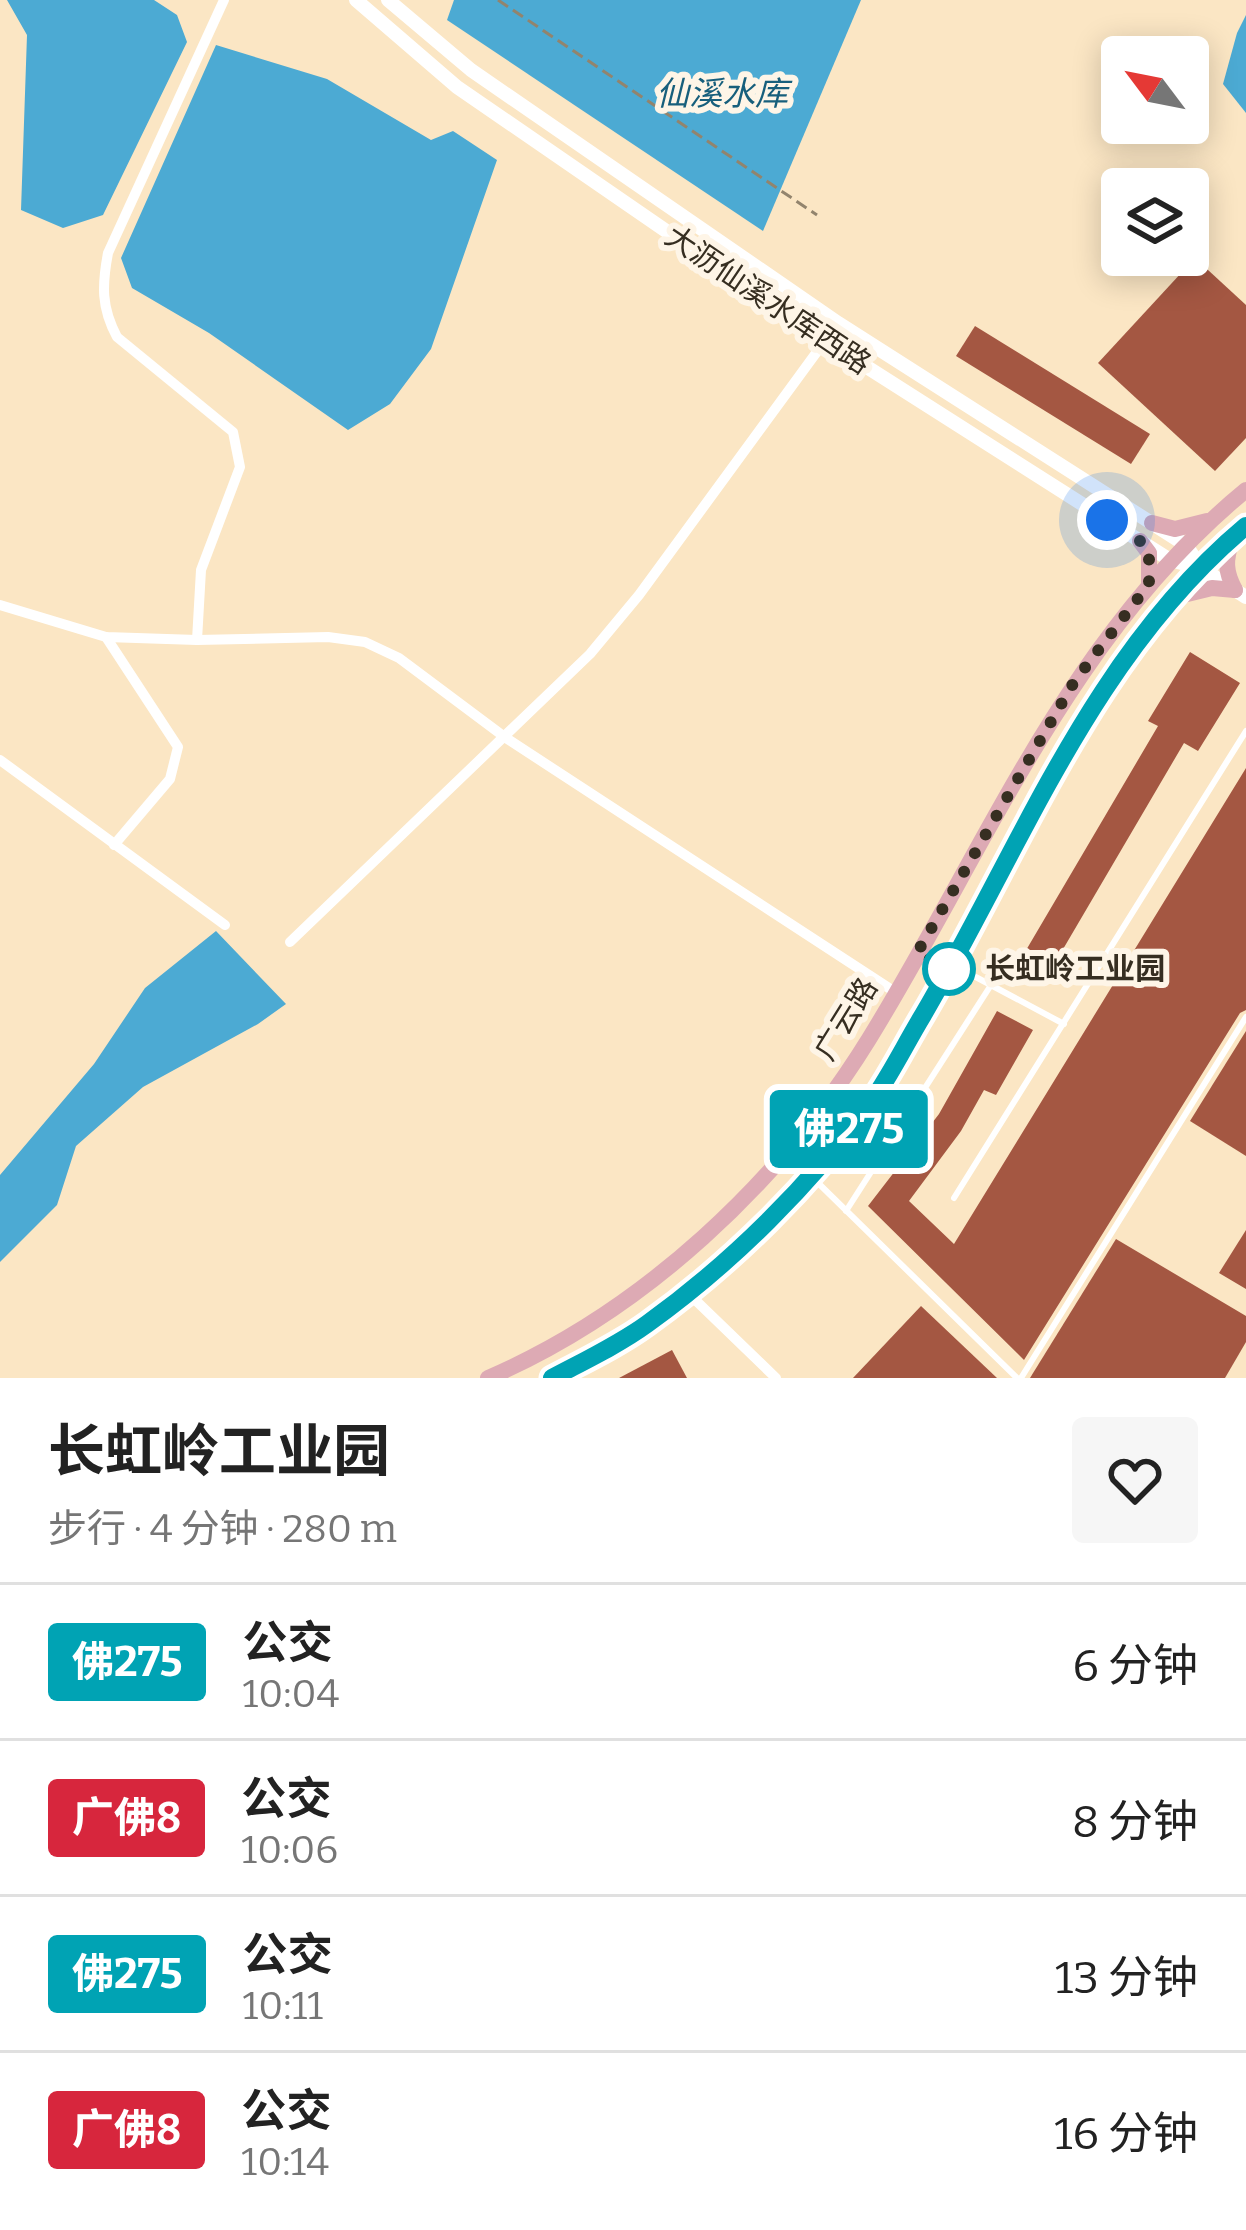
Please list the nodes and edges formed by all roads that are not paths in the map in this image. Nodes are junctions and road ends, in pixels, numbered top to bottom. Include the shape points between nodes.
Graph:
1 (356, 0) edge
2 (388, 0) edge
3 (222, 3) edge
4 (838, 322) junction
5 (826, 341) junction
6 (1246, 490) edge
7 (1214, 518) junction
8 (1152, 524) junction
9 (1239, 531) edge
10 (1140, 541) junction
11 (1186, 545) junction
12 (1170, 560) junction
13 (1201, 568) junction
14 (1149, 584) junction
15 (1240, 593) edge
16 (1174, 597) junction
17 (0, 605) edge
18 (106, 637) junction
19 (197, 640) junction
20 (1246, 731) edge
21 (506, 738) junction
22 (0, 760) edge
23 (114, 845) junction
24 (225, 925) dead end
25 (290, 942) dead end
26 (952, 964) junction
27 (991, 985) junction
28 (895, 992) junction
29 (1246, 1017) edge
30 (1064, 1024) junction
31 (810, 1176) junction
32 (954, 1198) dead end
33 (846, 1211) junction
34 (687, 1292) junction
35 (488, 1378) edge
36 (552, 1378) edge
37 (776, 1378) edge
38 (1019, 1378) edge

1 - 5 street, 大沥仙溪水库西路 via 458,87
2 - 4 street via 471,70
3 - 19 street via 108,253 102,286 117,337 233,432 240,451 201,570
4 - 5 street
4 - 8 street
5 - 10 street, 大沥仙溪水库西路
5 - 21 street via 639,595
6 - 7 main road, 广云路
7 - 8 main road via 1175,529
7 - 11 main road, 广云路
8 - 11 street
9 - 13 main road
9 - 15 main road via 1226,559
10 - 12 street, 大沥仙溪水库西路
10 - 14 main road via 1149,553
11 - 12 main road, 广云路
11 - 13 street
12 - 13 street, 大沥仙溪水库西路
12 - 14 main road, 广云路
13 - 15 street
13 - 16 main road
14 - 28 main road, 广云路 via 1074,682
15 - 16 main road via 1212,588
16 - 26 main road via 1096,699
17 - 18 street
18 - 19 street
18 - 23 street via 178,747 170,779
19 - 21 street via 365,641
20 - 30 lane
21 - 25 street
21 - 28 street
22 - 23 street
23 - 24 street
26 - 27 lane
26 - 31 main road via 874,1098
27 - 30 lane
27 - 33 lane
28 - 35 main road, 广云路 via 812,1121 731,1211 586,1326
29 - 38 lane
30 - 32 lane
31 - 33 lane
31 - 34 main road
33 - 38 lane
34 - 36 main road via 645,1326
34 - 37 street

